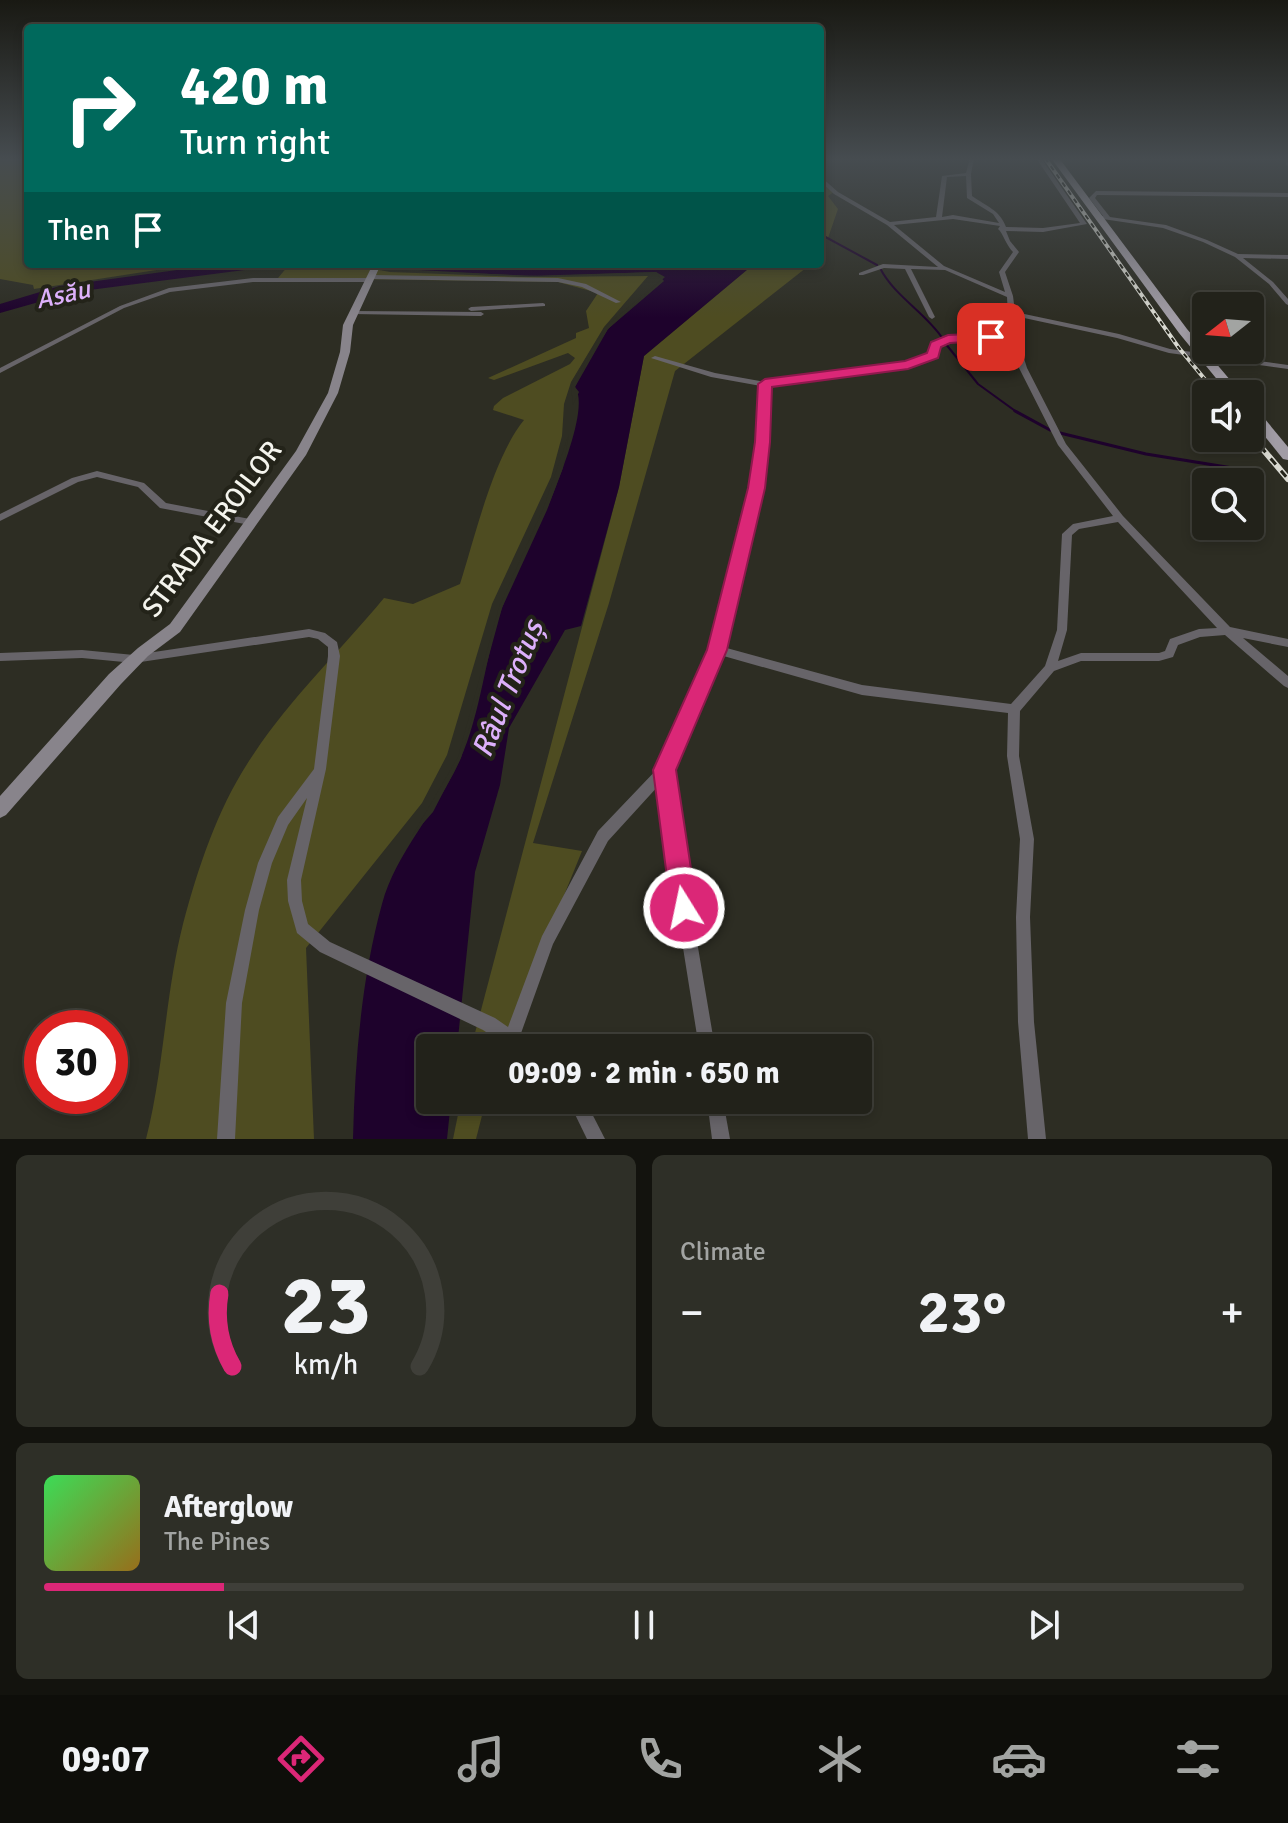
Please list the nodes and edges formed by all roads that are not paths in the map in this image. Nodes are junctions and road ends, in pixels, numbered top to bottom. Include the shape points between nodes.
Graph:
1 (867, 211) edge
2 (940, 211) edge
3 (993, 211) edge
4 (1075, 211) edge
5 (1098, 211) edge
6 (1100, 211) edge
7 (939, 217) junction
8 (1103, 217) junction
9 (889, 224) junction
10 (1001, 227) junction
11 (1237, 256) junction
12 (1288, 257) edge
13 (907, 267) junction
14 (945, 269) junction
15 (372, 274) edge
16 (861, 274) dead end
17 (1010, 296) junction
18 (618, 302) dead end
19 (1288, 303) edge
20 (543, 305) dead end
21 (433, 312) junction
22 (354, 313) junction
23 (1012, 313) junction
24 (481, 314) dead end
25 (932, 317) dead end
26 (1013, 336) junction
27 (1192, 340) edge
28 (1192, 353) edge
29 (655, 358) dead end
30 (1264, 363) edge
31 (1210, 364) edge
32 (1288, 367) edge
33 (0, 371) edge
34 (1224, 380) edge
35 (765, 384) junction
36 (1264, 427) edge
37 (1288, 456) edge
38 (0, 518) edge
39 (1120, 518) junction
40 (250, 522) junction
41 (1227, 631) junction
42 (1288, 643) edge
43 (717, 650) junction
44 (0, 657) edge
45 (134, 659) junction
46 (1050, 668) junction
47 (1288, 683) edge
48 (1014, 709) junction
49 (320, 769) junction
50 (665, 770) junction
51 (0, 809) edge
52 (504, 1034) edge
53 (521, 1034) edge
54 (705, 1034) edge
55 (583, 1114) edge
56 (717, 1114) edge
57 (226, 1139) edge
58 (596, 1139) edge
59 (721, 1139) edge
60 (1037, 1139) edge

1 - 9 street
2 - 7 street
3 - 10 street
4 - 10 street via 1084,224 1043,230
5 - 8 main road
6 - 8 street
7 - 9 street
7 - 10 street
8 - 11 street via 1176,230
8 - 27 main road
9 - 14 street
10 - 17 street via 1004,241 1016,252 1002,272
11 - 12 street
11 - 19 street
13 - 14 street
13 - 16 street via 883,266
13 - 25 street
14 - 17 street
15 - 18 street via 558,280 593,288
15 - 22 main road, STRADA EROILOR
15 - 33 street via 169,290 122,307
17 - 23 street
20 - 21 street
21 - 22 street
21 - 24 street
22 - 40 main road, STRADA EROILOR via 326,408 302,452
23 - 26 street
23 - 28 street
26 - 35 street via 948,339 935,345 933,355 915,363
26 - 39 street via 1062,445
29 - 35 street
30 - 32 street
31 - 34 main road
35 - 43 street via 756,488
36 - 37 main road
38 - 40 street via 97,474 141,485 163,506
39 - 41 street
39 - 46 street via 1076,526 1067,534 1062,630
40 - 45 main road, STRADA EROILOR via 175,628
41 - 42 street
41 - 46 street via 1185,637 1159,657 1081,657
41 - 47 street
43 - 48 street via 862,690
43 - 50 street
44 - 45 street via 82,654
45 - 49 street via 285,634 321,636 333,645 334,656
45 - 51 main road, STRADA EROILOR
46 - 48 street
48 - 60 street via 1013,756 1027,839 1026,1022
49 - 52 street via 299,849 295,890 302,928 325,947
49 - 57 street via 283,821 252,910 234,1003
50 - 53 street via 603,836 547,941
50 - 54 street
55 - 58 street
56 - 59 street

